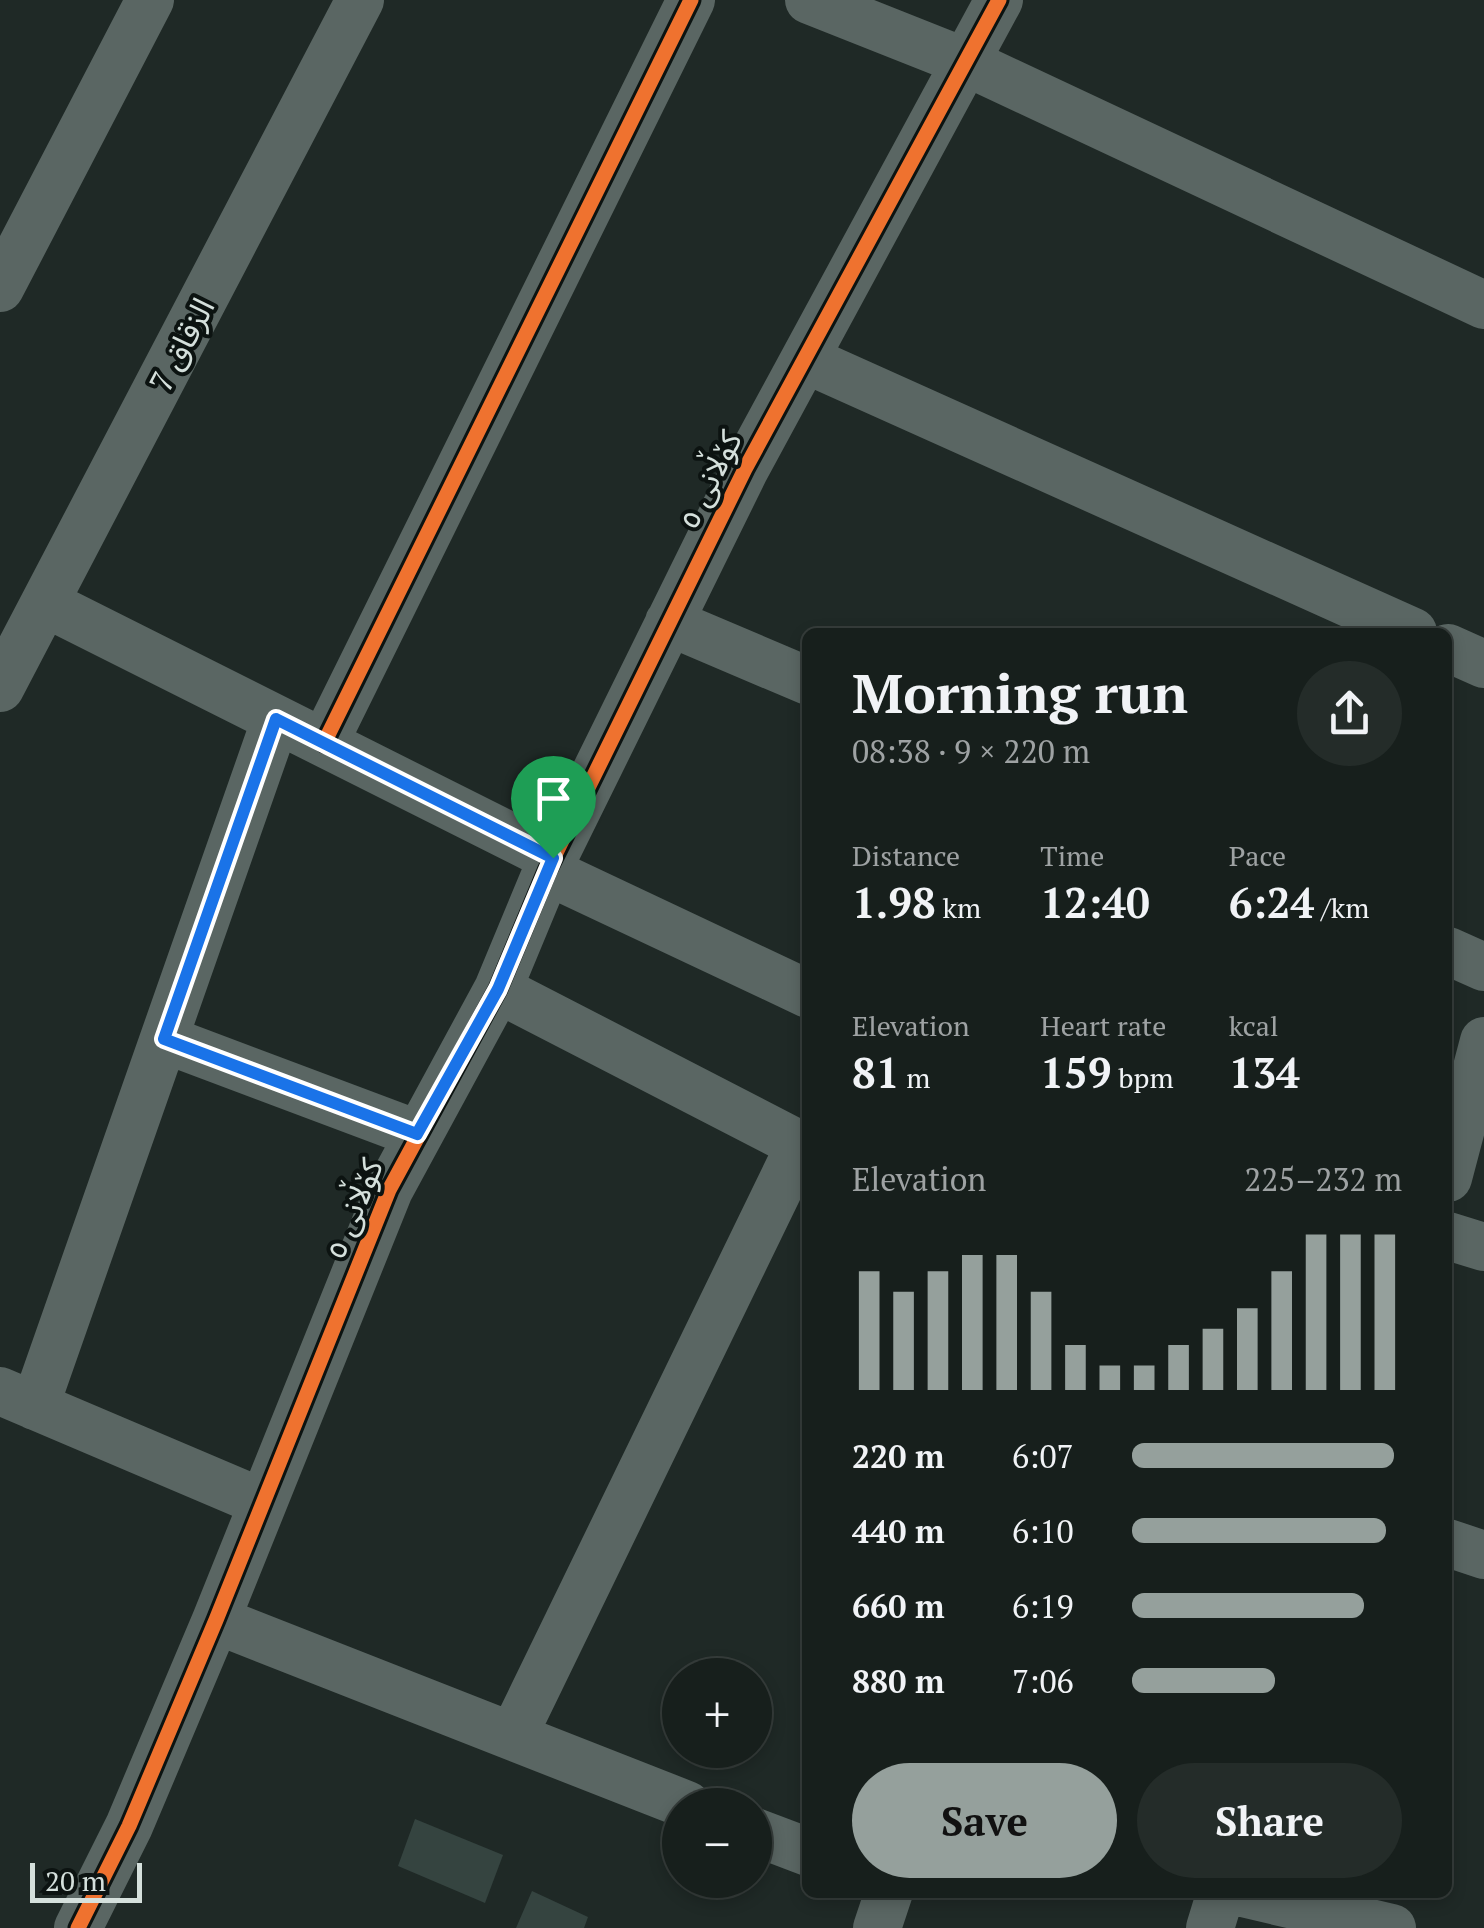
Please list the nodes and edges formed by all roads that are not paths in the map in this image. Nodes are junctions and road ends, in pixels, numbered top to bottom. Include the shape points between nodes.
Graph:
1 (150, 0) edge
2 (360, 0) edge
3 (691, 0) edge
4 (808, 0) edge
5 (999, 0) edge
6 (968, 63) junction
7 (0, 288) edge
8 (1484, 306) edge
9 (804, 359) junction
10 (45, 603) junction
11 (669, 622) junction
12 (1405, 628) edge
13 (1452, 650) edge
14 (1484, 664) edge
15 (802, 678) edge
16 (0, 688) edge
17 (276, 719) junction
18 (324, 743) junction
19 (550, 864) junction
20 (1452, 953) edge
21 (1484, 967) edge
22 (498, 989) junction
23 (802, 991) edge
24 (164, 1039) junction
25 (1484, 1041) edge
26 (417, 1134) junction
27 (802, 1147) edge
28 (802, 1152) edge
29 (1452, 1163) edge
30 (1452, 1237) edge
31 (1484, 1247) edge
32 (18, 1398) edge
33 (261, 1502) junction
34 (1452, 1543) edge
35 (1484, 1555) edge
36 (216, 1620) junction
37 (514, 1736) junction
38 (662, 1795) edge
39 (772, 1838) edge
40 (802, 1850) edge
41 (887, 1898) edge
42 (1219, 1898) edge
43 (1264, 1898) edge
44 (78, 1928) edge
45 (877, 1928) edge
46 (1210, 1928) edge
47 (1392, 1928) edge

1 - 7 street
2 - 10 street, الزقاق 7
3 - 18 street
4 - 6 street
5 - 6 street, کۆڵانی ٥
6 - 8 street
6 - 9 street, کۆڵانی ٥
9 - 11 street, کۆڵانی ٥
9 - 12 street
10 - 16 street, الزقاق 7
10 - 17 street
11 - 15 street
11 - 19 street, کۆڵانی ٥
13 - 14 street
17 - 18 street
17 - 24 street
18 - 19 street
19 - 22 street, کۆڵانی ٥
19 - 23 street
20 - 21 street
22 - 26 street, کۆڵانی ٥
22 - 27 street
24 - 26 street
24 - 32 street
25 - 29 street
26 - 33 street, کۆڵانی ٥
28 - 37 street
30 - 31 street
32 - 33 street
33 - 36 street, کۆڵانی ٥
34 - 35 street
36 - 37 street
36 - 44 street, کۆڵانی ٥
37 - 38 street
39 - 40 street
41 - 45 street
42 - 46 street
43 - 47 street

